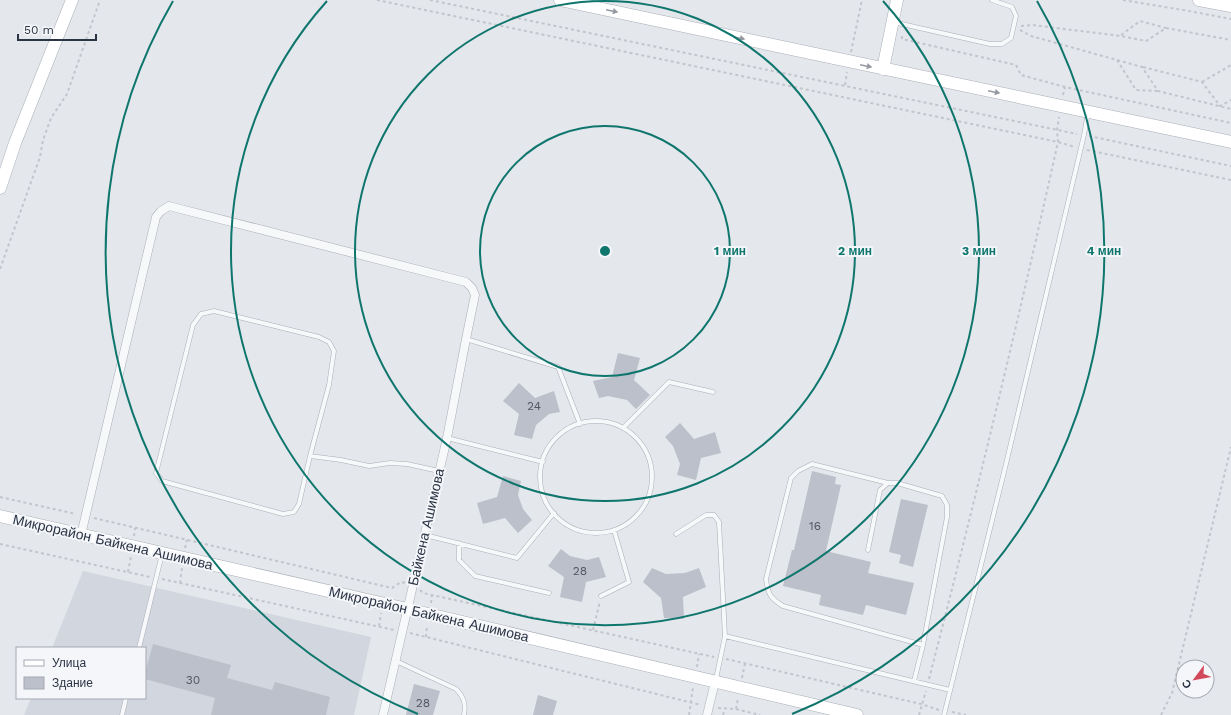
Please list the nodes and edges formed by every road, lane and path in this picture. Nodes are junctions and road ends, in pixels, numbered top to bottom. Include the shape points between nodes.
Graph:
1 (100, 0) edge
2 (377, 0) edge
3 (430, 0) edge
4 (560, 0) edge
5 (862, 0) edge
6 (897, 0) edge
7 (992, 0) edge
8 (1123, 0) edge
9 (1199, 0) edge
10 (73, 3) edge
11 (1231, 6) edge
12 (1231, 19) edge
13 (896, 23) junction
14 (1014, 26) junction
15 (1166, 28) junction
16 (1121, 36) junction
17 (1231, 40) edge
18 (1117, 60) junction
19 (849, 62) junction
20 (1231, 65) edge
21 (1142, 67) junction
22 (883, 69) junction
23 (1202, 82) junction
24 (845, 85) junction
25 (1065, 87) junction
26 (1158, 91) junction
27 (1231, 100) edge
28 (1061, 106) junction
29 (1220, 106) junction
30 (1231, 108) edge
31 (1088, 112) junction
32 (1231, 123) edge
33 (1057, 130) junction
34 (1084, 135) junction
35 (1058, 142) junction
36 (1231, 142) edge
37 (1080, 149) junction
38 (1231, 166) edge
39 (1231, 180) edge
40 (0, 188) edge
41 (0, 269) edge
42 (466, 339) junction
43 (713, 392) dead end
44 (580, 424) junction
45 (623, 428) junction
46 (447, 438) junction
47 (1231, 447) edge
48 (310, 456) junction
49 (543, 462) junction
50 (440, 471) junction
51 (888, 483) junction
52 (0, 498) edge
53 (554, 513) junction
54 (0, 516) edge
55 (85, 516) junction
56 (614, 530) junction
57 (676, 534) dead end
58 (81, 535) junction
59 (425, 535) junction
60 (459, 543) junction
61 (0, 544) edge
62 (868, 550) dead end
63 (162, 553) junction
64 (157, 578) junction
65 (413, 584) junction
66 (549, 593) dead end
67 (601, 596) joint
68 (407, 609) junction
69 (592, 630) junction
70 (402, 631) junction
71 (725, 636) junction
72 (922, 646) junction
73 (139, 647) edge
74 (720, 658) junction
75 (395, 660) junction
76 (914, 681) junction
77 (715, 682) junction
78 (928, 685) junction
79 (950, 690) junction
80 (126, 699) edge
81 (690, 702) junction
82 (921, 704) junction
83 (709, 707) junction
84 (724, 708) junction
85 (945, 713) edge
86 (122, 715) edge
87 (383, 715) edge
88 (464, 715) edge
89 (689, 715) edge
90 (707, 715) edge
91 (723, 715) edge
92 (760, 715) edge
93 (857, 715) edge
94 (920, 715) edge
95 (965, 715) edge
96 (1161, 715) edge

1 - 41 path via 67,94 51,118 40,157
2 - 35 path
3 - 24 path
4 -> 19 main road
5 - 19 path
6 - 13 main road
7 - 14 lane via 1012,7 1016,16
8 - 12 path
9 - 11 main road
10 - 40 main road
13 - 14 lane via 990,44 1002,44 1011,38
13 - 22 main road
13 - 25 path via 902,39 1016,65 1021,75
14 - 16 path via 1032,25
14 - 18 path via 1031,36
15 - 16 path via 1146,40
15 - 16 path via 1140,21
15 - 17 path
18 - 21 path
18 - 26 path via 1136,90
19 -> 22 main road
19 - 24 path
20 - 23 path
21 - 23 path
21 - 26 path
22 -> 28 main road
23 - 29 path
24 - 33 path
25 - 28 path
25 - 32 path
26 - 29 path
27 - 29 path
28 - 31 main road
28 - 33 path
29 - 30 path
31 - 34 lane
31 - 36 main road
33 - 34 path
33 - 35 path
34 - 37 lane
34 - 38 path
35 - 37 path
35 - 78 path via 956,577
37 - 39 path
37 - 79 lane
42 - 44 lane via 558,366
42 - 46 street, Байкена Ашимова
42 - 55 street, Байкена Ашимова via 475,295 466,282 169,206 156,217
43 - 45 lane via 669,382
44 - 45 lane via 606,422
44 - 49 lane via 555,439
45 - 56 lane via 638,439 648,455 652,473 651,491 643,508 631,522
46 - 49 lane
46 - 50 street, Байкена Ашимова
47 - 96 path via 1172,693
48 - 48 lane via 329,385 334,351 329,342 319,336 214,311 201,314 193,325 158,461 156,473 162,481 283,514 294,512 299,504
48 - 50 lane via 369,466 407,464
49 - 53 lane via 540,472 542,491
50 - 59 street, Байкена Ашимова
51 - 62 lane via 880,490
51 - 72 lane via 897,482 942,496 947,505 947,517
51 - 72 lane via 812,464 798,471 791,478 766,579 768,592 773,600 783,606
52 - 55 path
53 - 56 lane via 578,530 596,533
53 - 60 lane via 517,558
54 - 58 main road, Микрорайон Байкена Ашимова
55 - 58 street
55 - 65 path via 392,588 401,582
56 - 67 lane via 628,582
57 - 71 lane via 706,515 714,515 719,522
58 - 63 main road, Микрорайон Байкена Ашимова
59 - 60 lane
59 - 65 street, Байкена Ашимова
60 - 66 lane via 459,560 475,576
61 - 64 path
63 - 64 lane
63 - 68 main road, Микрорайон Байкена Ашимова
64 - 70 path
64 - 73 lane
65 - 68 street, Байкена Ашимова
65 - 69 path via 423,592
67 - 69 path
68 - 70 street, Байкена Ашимова
68 - 77 main road, Микрорайон Байкена Ашимова
69 - 74 path
70 - 75 street, Байкена Ашимова
70 - 81 path
71 - 74 lane
71 - 76 lane
72 - 76 lane
74 - 77 lane
74 - 82 path
75 - 87 street, Байкена Ашимова
75 - 88 lane via 456,689 464,700
76 - 78 lane
77 - 83 street
77 - 93 main road, Микрорайон Байкена Ашимова
78 - 79 lane
78 - 82 path
79 - 85 lane
80 - 86 lane
81 - 83 path
81 - 89 path
82 - 85 path
82 - 94 path
83 - 84 path
83 - 90 street
84 - 91 path
84 - 92 path
85 - 95 path

